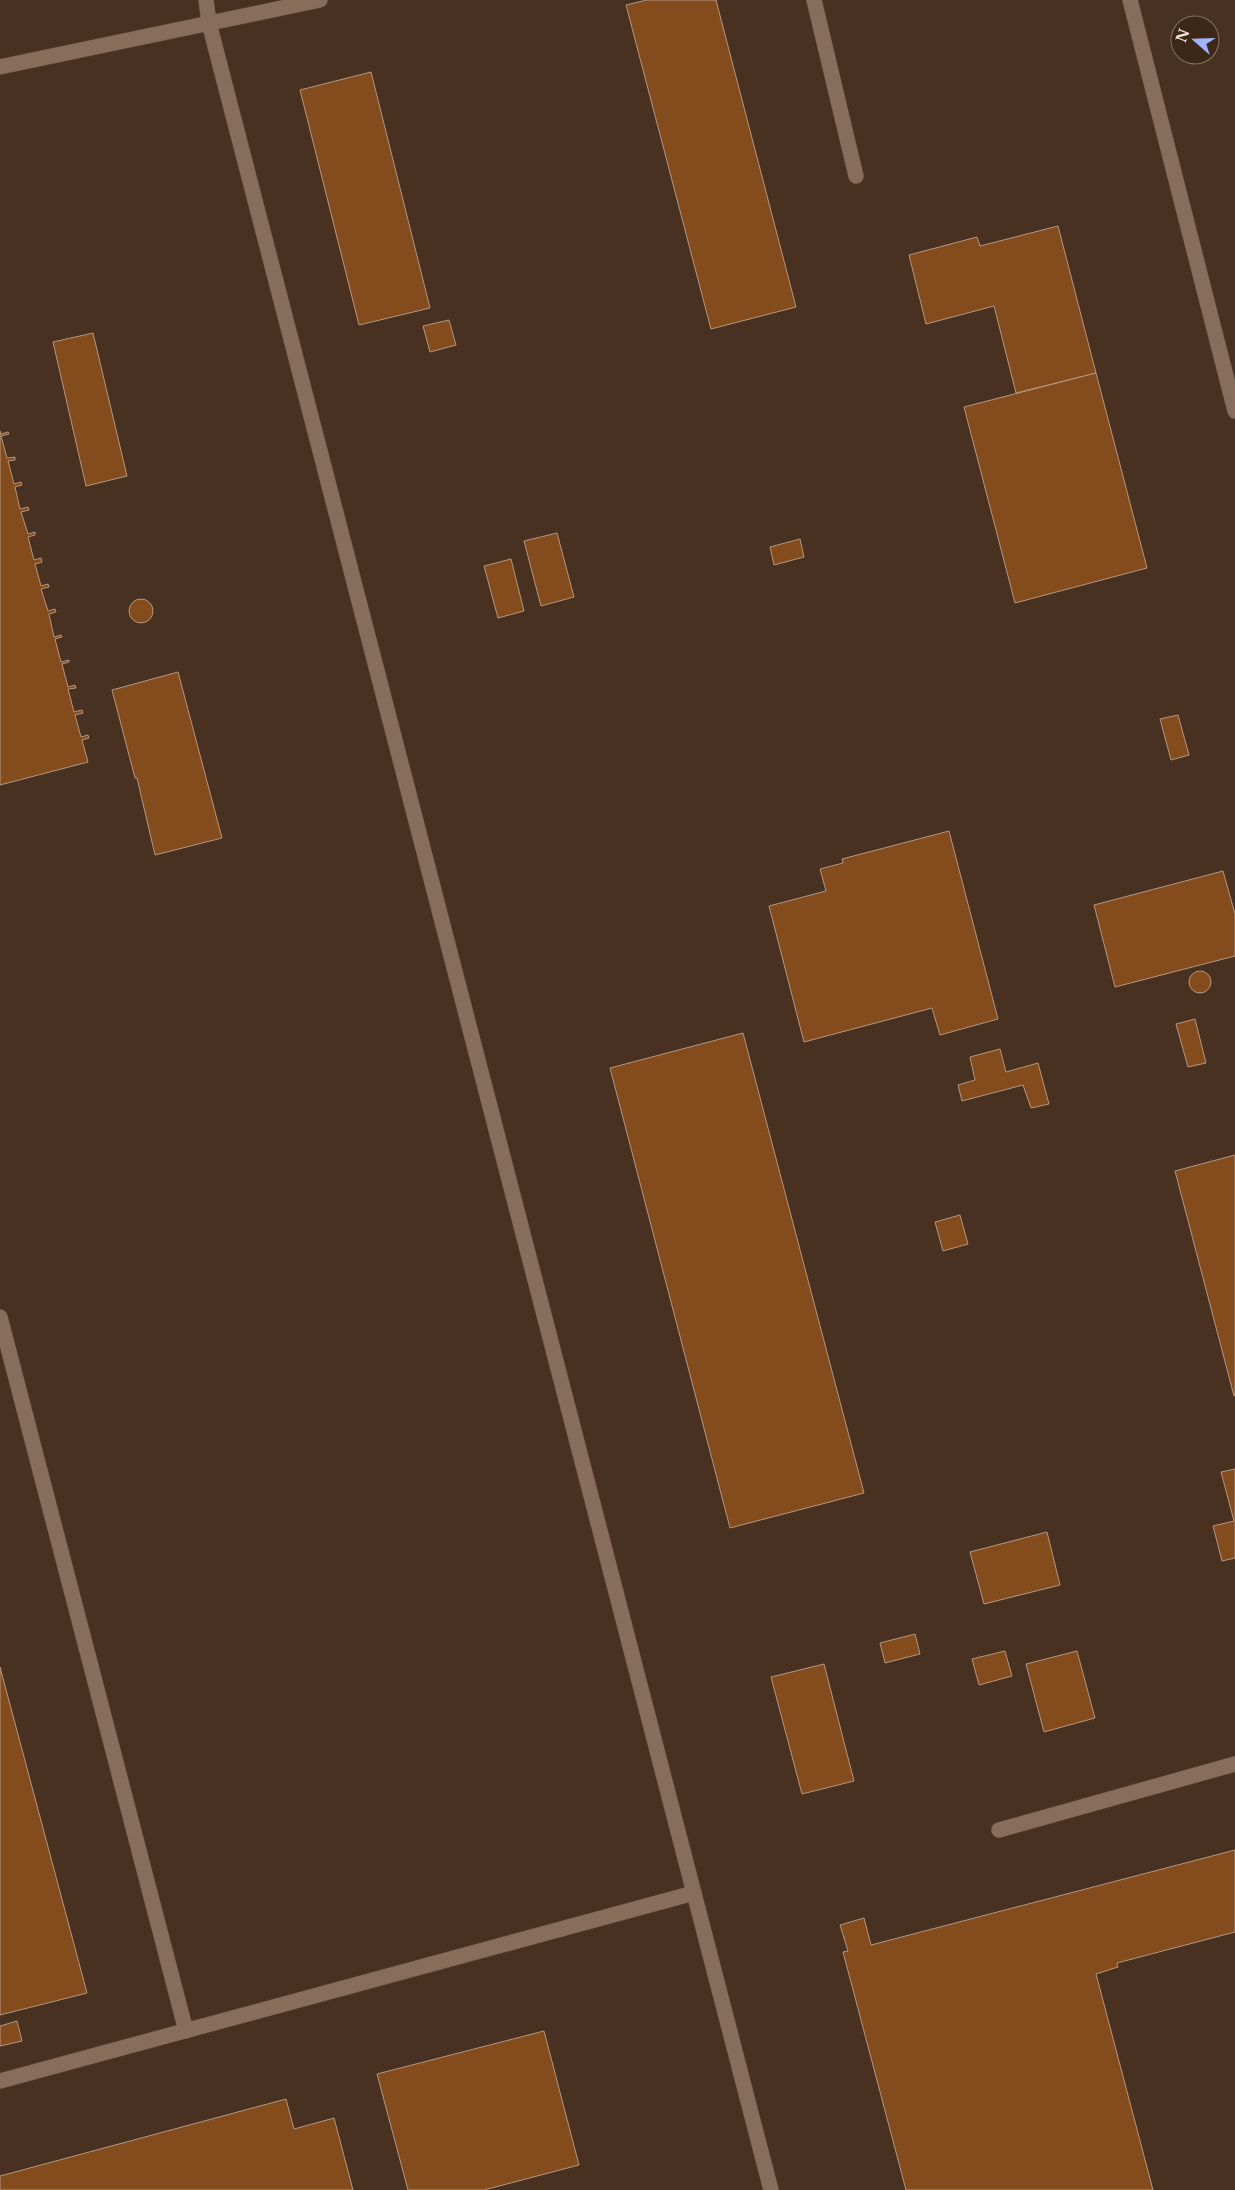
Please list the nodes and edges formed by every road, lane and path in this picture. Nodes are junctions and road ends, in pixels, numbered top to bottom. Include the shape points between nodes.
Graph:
1 (206, 0) edge
2 (320, 0) edge
3 (814, 0) edge
4 (1130, 0) edge
5 (209, 23) junction
6 (0, 67) edge
7 (856, 176) dead end
8 (1235, 411) edge
9 (0, 1317) edge
10 (1235, 1764) edge
11 (999, 1830) dead end
12 (694, 1893) junction
13 (186, 2031) junction
14 (0, 2082) edge
15 (771, 2190) edge

1 - 5 lane
2 - 5 lane
3 - 7 lane
4 - 8 lane
5 - 6 lane
5 - 12 lane
9 - 13 lane
10 - 11 lane
12 - 13 lane
12 - 15 lane
13 - 14 lane

